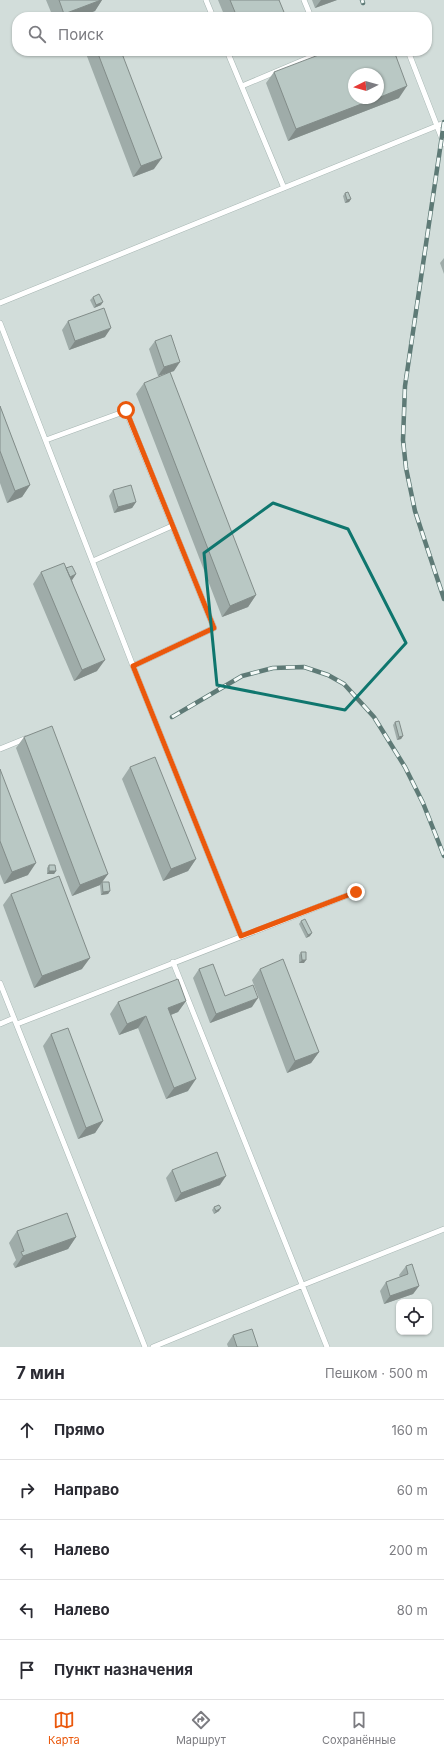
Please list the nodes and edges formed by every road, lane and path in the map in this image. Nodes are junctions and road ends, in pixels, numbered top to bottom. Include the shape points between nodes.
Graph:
1 (206, 0) edge
2 (304, 0) edge
3 (211, 12) edge
4 (309, 12) edge
5 (229, 56) edge
6 (312, 56) edge
7 (410, 56) edge
8 (242, 86) junction
9 (444, 123) edge
10 (436, 126) junction
11 (444, 144) edge
12 (284, 188) junction
13 (0, 303) edge
14 (0, 323) edge
15 (2, 334) edge
16 (46, 440) junction
17 (172, 526) junction
18 (93, 561) junction
19 (133, 666) junction
20 (36, 734) edge
21 (0, 749) edge
22 (356, 892) dead end
23 (241, 936) junction
24 (173, 962) junction
25 (0, 983) edge
26 (14, 1018) junction
27 (0, 1024) edge
28 (16, 1024) junction
29 (444, 1229) edge
30 (303, 1285) junction
31 (145, 1347) edge
32 (153, 1347) edge
33 (327, 1347) edge

1 - 3 lane
2 - 4 lane
5 - 8 lane
6 - 8 lane
7 - 10 lane
8 - 12 lane
9 - 10 lane
10 - 11 lane
10 - 12 lane
12 - 13 lane
14 - 15 lane
15 - 16 lane
16 - 17 lane via 126,410
16 - 18 lane
17 - 18 lane
17 - 19 lane via 214,628
18 - 19 lane
19 - 23 lane
20 - 21 lane
22 - 23 lane
23 - 24 lane
24 - 28 lane
24 - 30 lane
25 - 26 lane
26 - 27 lane
26 - 28 lane
28 - 31 lane
29 - 30 lane
30 - 32 lane
30 - 33 lane

